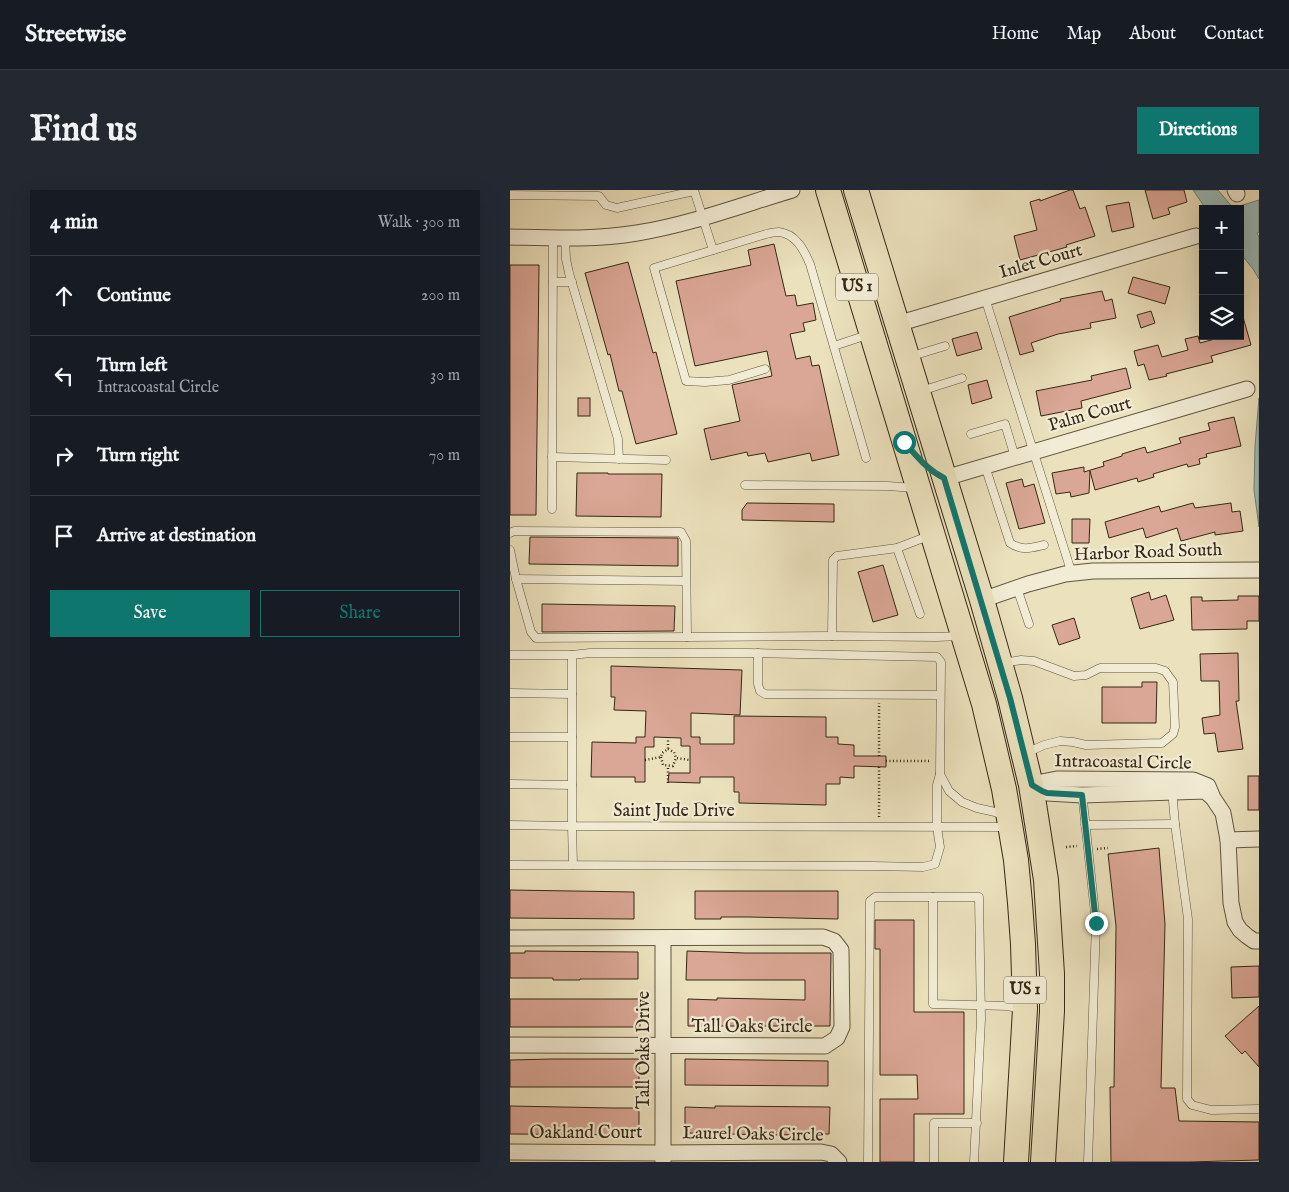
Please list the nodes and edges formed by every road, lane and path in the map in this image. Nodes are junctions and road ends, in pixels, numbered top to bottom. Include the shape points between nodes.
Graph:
1 (694, 190) edge
2 (792, 190) edge
3 (828, 190) edge
4 (856, 190) edge
5 (599, 193) edge
6 (510, 195) edge
7 (702, 217) junction
8 (1196, 236) dead end
9 (510, 237) edge
10 (559, 238) junction
11 (713, 250) junction
12 (553, 282) junction
13 (572, 282) junction
14 (986, 298) junction
15 (897, 324) junction
16 (872, 334) junction
17 (834, 346) junction
18 (946, 346) dead end
19 (908, 357) junction
20 (766, 369) dead end
21 (962, 378) dead end
22 (1247, 389) dead end
23 (918, 392) junction
24 (971, 434) dead end
25 (904, 442) junction
26 (1034, 452) junction
27 (552, 457) junction
28 (1015, 457) junction
29 (866, 458) dead end
30 (619, 459) junction
31 (666, 460) dead end
32 (984, 466) junction
33 (944, 478) junction
34 (745, 485) dead end
35 (919, 488) junction
36 (552, 509) dead end
37 (957, 520) junction
38 (510, 533) edge
39 (932, 534) junction
40 (1044, 545) dead end
41 (897, 548) junction
42 (510, 550) edge
43 (1259, 570) edge
44 (1072, 574) junction
45 (516, 579) junction
46 (686, 581) junction
47 (1017, 588) junction
48 (982, 600) junction
49 (920, 614) dead end
50 (1029, 624) dead end
51 (832, 636) junction
52 (964, 636) junction
53 (687, 637) junction
54 (758, 653) junction
55 (510, 655) edge
56 (572, 655) junction
57 (1000, 663) junction
58 (510, 693) edge
59 (572, 694) junction
60 (880, 694) junction
61 (940, 695) junction
62 (510, 737) edge
63 (572, 737) junction
64 (668, 738) dead end
65 (668, 749) junction
66 (1024, 753) junction
67 (879, 756) dead end
68 (997, 756) junction
69 (661, 757) junction
70 (676, 758) junction
71 (645, 760) dead end
72 (690, 760) dead end
73 (886, 761) dead end
74 (940, 761) junction
75 (668, 766) junction
76 (878, 767) dead end
77 (940, 774) junction
78 (1083, 780) junction
79 (668, 783) dead end
80 (510, 784) edge
81 (572, 785) junction
82 (1032, 785) junction
83 (1172, 786) junction
84 (1082, 795) junction
85 (1010, 822) junction
86 (1175, 824) junction
87 (510, 825) edge
88 (1085, 825) junction
89 (572, 826) junction
90 (878, 827) junction
91 (937, 827) junction
92 (1259, 839) edge
93 (1228, 840) junction
94 (1041, 843) junction
95 (1077, 846) dead end
96 (1066, 847) dead end
97 (1108, 848) dead end
98 (1096, 849) dead end
99 (510, 865) edge
100 (573, 865) junction
101 (933, 897) junction
102 (510, 938) edge
103 (663, 938) junction
104 (1259, 941) edge
105 (982, 1005) junction
106 (1025, 1010) junction
107 (510, 1044) edge
108 (662, 1046) junction
109 (1049, 1054) junction
110 (1259, 1109) edge
111 (977, 1123) junction
112 (510, 1152) edge
113 (662, 1157) edge
114 (839, 1162) edge
115 (868, 1162) edge
116 (934, 1162) edge
117 (974, 1162) edge
118 (1016, 1162) edge
119 (1043, 1162) edge
120 (1088, 1162) edge

1 - 5 lane via 617,208 606,205
1 - 7 lane
2 - 7 street
3 - 16 main road, US 1
4 - 15 main road, US 1
5 - 6 lane
7 - 10 street via 636,234
7 - 11 lane
8 - 14 street, Inlet Court
9 - 10 street
10 - 12 lane
10 - 13 lane
11 - 17 lane via 766,234 779,232 791,237 803,248 810,264
11 - 20 lane via 654,268 686,381 729,380
12 - 13 lane
12 - 27 lane
13 - 30 lane via 618,439
14 - 15 street, Inlet Court
14 - 26 lane
15 - 19 main road, US 1
16 - 17 lane
16 - 25 main road, US 1
17 - 29 lane
18 - 19 lane
19 - 23 main road, US 1
21 - 23 lane
22 - 26 street, Palm Court
23 - 33 main road, US 1
24 - 28 lane via 1005,424
25 - 33 main road via 925,465
25 - 35 main road, US 1
26 - 28 street, Palm Court
26 - 44 lane
27 - 30 lane
27 - 36 lane
28 - 32 street, Palm Court
30 - 31 lane
32 - 33 street, Palm Court
32 - 40 lane via 1010,543 1028,549
33 - 37 main road, US 1
34 - 35 lane
35 - 37 main road
35 - 39 main road, US 1
37 - 48 main road, US 1
38 - 46 lane via 681,532 686,541
39 - 41 lane
39 - 52 main road, US 1
41 - 49 lane
41 - 51 lane via 837,556 834,560
42 - 45 lane
43 - 44 street, Harbor Road South via 1094,571
44 - 47 street, Harbor Road South
45 - 46 lane
45 - 53 lane via 531,632 536,638
46 - 53 lane
47 - 48 street, Harbor Road South
47 - 50 lane
48 - 57 main road, US 1
51 - 52 lane
51 - 53 lane
52 - 68 main road, US 1
54 - 56 lane
54 - 60 lane via 758,684 765,694
54 - 61 lane via 937,656 941,662
55 - 56 lane
56 - 59 lane
57 - 66 main road, US 1
57 - 66 lane via 1034,661 1074,676 1086,675 1100,668 1156,668 1165,671 1173,682 1174,734 1162,743 1086,745 1060,741
58 - 59 lane
59 - 63 lane
60 - 61 lane
60 - 67 path
61 - 74 lane
62 - 63 lane
63 - 81 lane
64 - 65 path
65 - 69 path
65 - 70 path
66 - 82 main road, US 1
68 - 82 main road via 1016,781
68 - 85 main road, US 1
69 - 71 path
69 - 75 path via 663,765
70 - 72 path
70 - 75 path via 674,766
73 - 74 path
74 - 77 lane
75 - 79 path
76 - 90 path
77 - 85 lane via 949,792 962,802 995,812
77 - 91 lane
78 - 82 street, Intracoastal Circle via 1057,779
78 - 83 street, Intracoastal Circle
78 - 84 lane
80 - 81 lane
81 - 89 lane
82 - 84 street, Intracoastal Circle via 1047,793
82 - 94 main road, US 1
83 - 84 street, Intracoastal Circle
83 - 86 lane
83 - 93 street, Intracoastal Circle via 1194,780 1208,786 1223,813
84 - 88 lane
85 - 91 lane, Saint Jude Drive
85 - 94 main road via 1026,826
85 - 106 main road, US 1 via 1020,903
86 - 88 lane
86 - 110 lane via 1188,919 1187,1099 1192,1105 1211,1110
87 - 89 lane, Saint Jude Drive
88 - 120 lane via 1096,923
89 - 90 lane, Saint Jude Drive
89 - 100 lane
90 - 91 lane, Saint Jude Drive
91 - 100 lane via 940,847 935,864 923,867
92 - 93 street
93 - 104 street, Intracoastal Circle via 1232,914 1240,930 1254,941
94 - 109 main road, US 1 via 1051,964
95 - 96 path
97 - 98 path
99 - 100 lane
101 - 105 lane via 979,897
101 - 105 lane via 933,1004
101 - 115 lane via 875,897 870,901
102 - 103 street, Tall Oaks Circle
103 - 108 street, Tall Oaks Drive
103 - 108 street, Tall Oaks Circle via 823,937 834,941 841,950 842,1027 837,1038 825,1046
105 - 106 lane
105 - 111 lane
106 - 109 main road via 1039,1023
106 - 118 main road, US 1
107 - 108 street, Tall Oaks Circle
108 - 113 street, Tall Oaks Drive
109 - 119 main road, US 1
111 - 116 lane via 934,1123
111 - 117 lane
112 - 113 street, Oakland Court
113 - 114 street, Laurel Oaks Circle via 821,1152 831,1154

